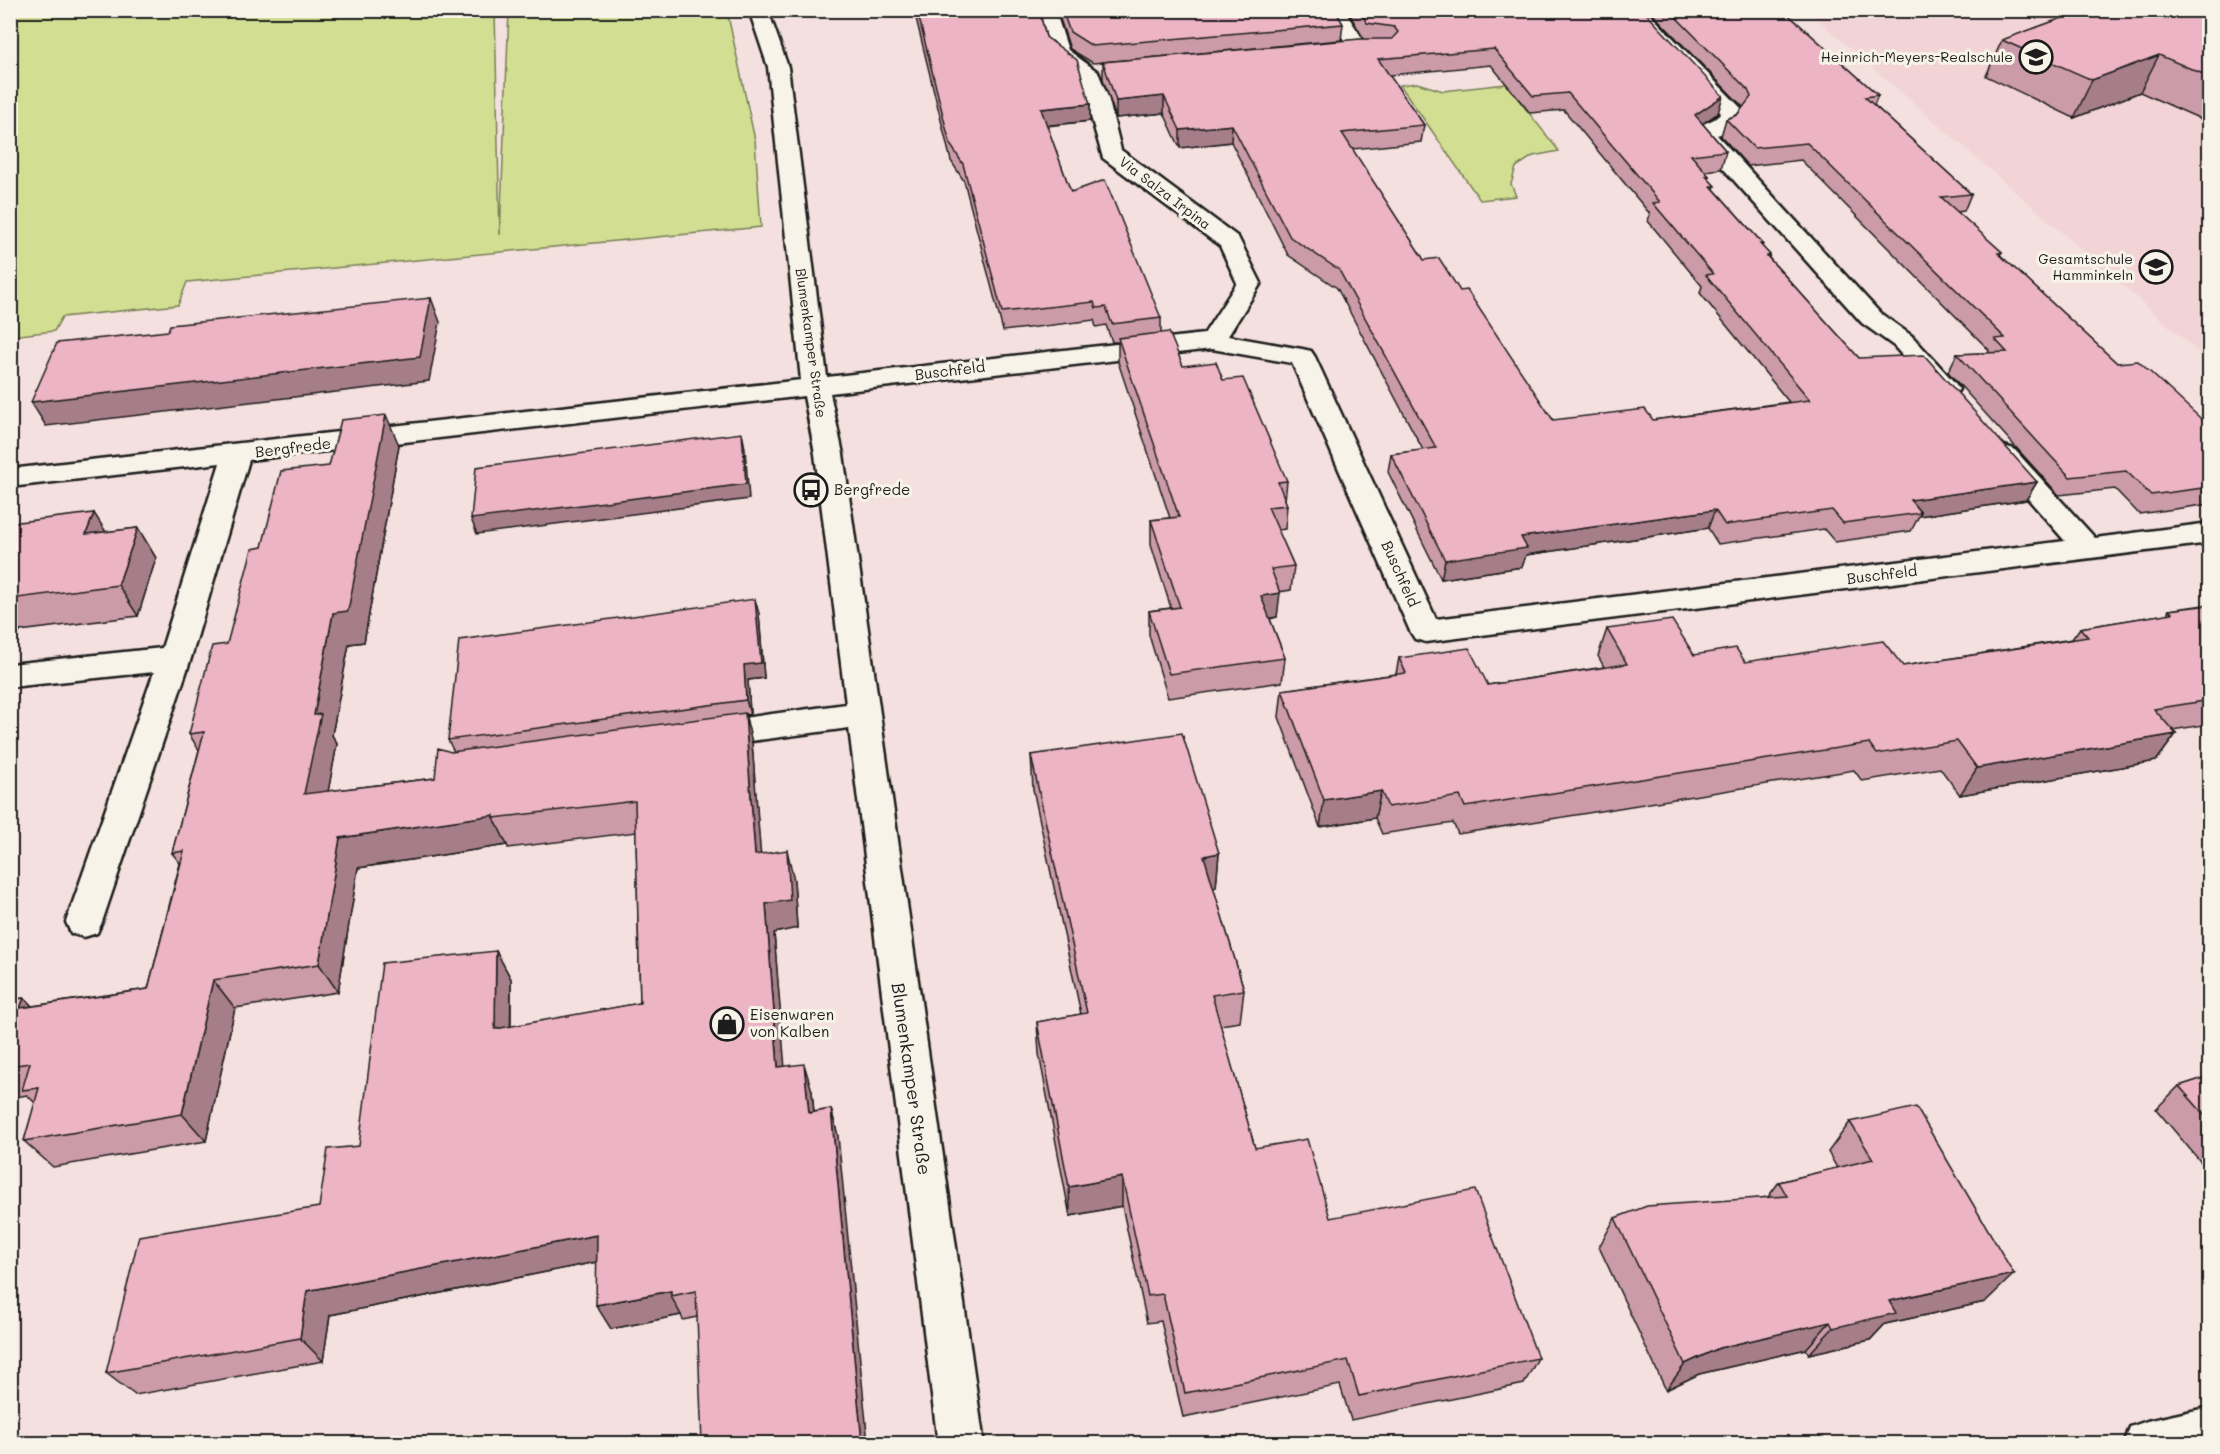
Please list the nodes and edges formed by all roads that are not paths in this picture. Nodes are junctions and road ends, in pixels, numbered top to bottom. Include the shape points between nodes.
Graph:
1 (758, 10) edge
2 (1045, 10) edge
3 (1334, 10) edge
4 (1635, 10) edge
5 (1334, 50) edge
6 (1112, 70) edge
7 (1088, 72) junction
8 (1212, 341) junction
9 (815, 386) junction
10 (1965, 411) edge
11 (1988, 437) edge
12 (236, 454) junction
13 (10, 478) edge
14 (2210, 533) edge
15 (2089, 550) junction
16 (175, 658) junction
17 (10, 676) edge
18 (861, 714) junction
19 (675, 739) edge
20 (84, 922) dead end
21 (2210, 1430) edge
22 (961, 1443) edge
23 (2147, 1443) edge

1 - 9 street, Blumenkamper Straße via 778,67
2 - 7 street via 1059,53
3 - 5 street via 1366,48
4 - 10 street via 1733,113 1722,126 1703,132 1871,318 1903,341
6 - 7 street
7 - 8 street, Via Salza Irpina via 1112,153 1230,242 1249,283
8 - 9 street, Buschfeld
8 - 15 street, Buschfeld via 1302,357 1426,631
9 - 12 street, Bergfrede
9 - 18 street, Blumenkamper Straße via 829,454
11 - 15 street
12 - 13 street, Bergfrede
12 - 16 street, Bergfrede
14 - 15 street, Buschfeld
16 - 17 street
16 - 20 street, Bergfrede
18 - 19 street
18 - 22 street, Blumenkamper Straße
21 - 23 street

